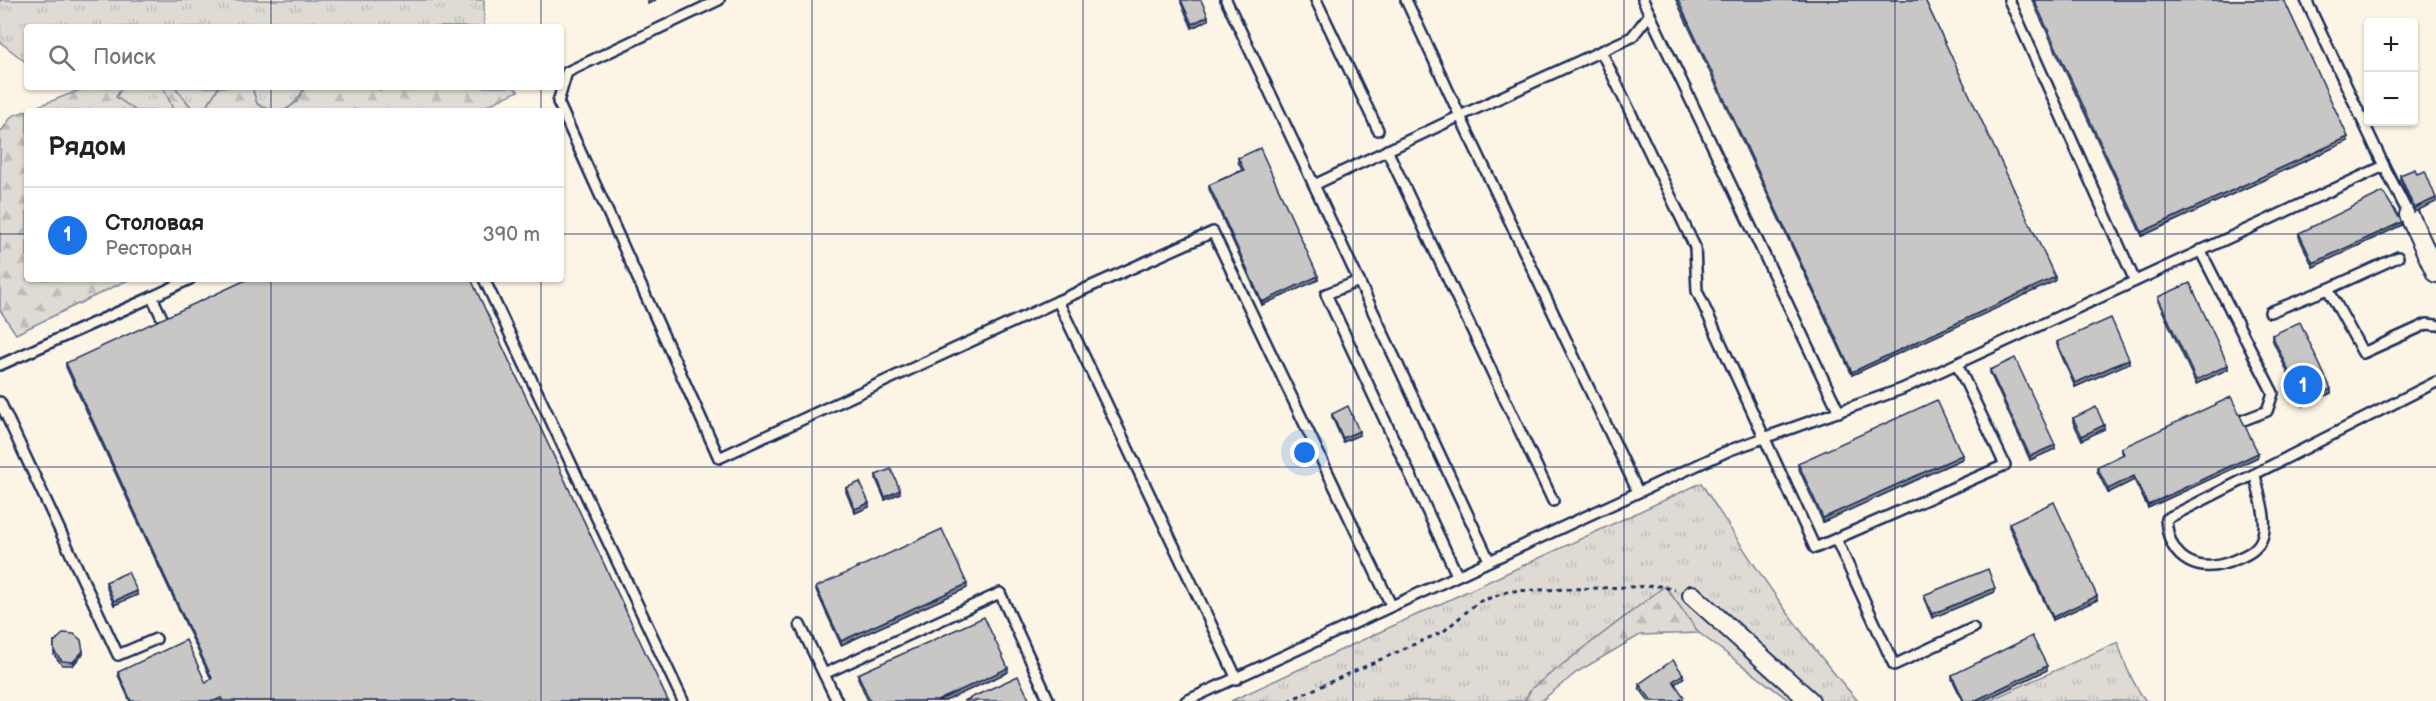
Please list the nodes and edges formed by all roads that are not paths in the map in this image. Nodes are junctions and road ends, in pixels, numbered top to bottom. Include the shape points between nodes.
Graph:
1 (719, 0) edge
2 (1226, 0) edge
3 (1317, 0) edge
4 (1406, 0) edge
5 (1643, 0) edge
6 (2009, 0) edge
7 (2306, 0) edge
8 (1650, 14) junction
9 (1602, 51) junction
10 (564, 82) edge
11 (562, 90) edge
12 (561, 108) edge
13 (564, 115) edge
14 (1460, 117) junction
15 (1378, 130) dead end
16 (1387, 150) junction
17 (2385, 166) junction
18 (1314, 185) junction
19 (2409, 215) joint
20 (2200, 250) junction
21 (2398, 257) dead end
22 (2436, 273) edge
23 (1359, 281) junction
24 (2135, 281) junction
25 (184, 282) edge
26 (485, 282) edge
27 (2328, 289) junction
28 (152, 297) junction
29 (1058, 301) junction
30 (2270, 312) dead end
31 (164, 322) edge
32 (2436, 325) edge
33 (1957, 364) junction
34 (0, 365) edge
35 (2436, 382) edge
36 (0, 402) edge
37 (1839, 412) junction
38 (2241, 421) edge
39 (1765, 438) junction
40 (2254, 475) junction
41 (1638, 492) junction
42 (1553, 501) dead end
43 (1836, 539) junction
44 (1489, 560) junction
45 (1457, 575) junction
46 (1692, 594) road end
47 (1391, 605) junction
48 (800, 625) dead end
49 (1973, 628) dead end
50 (156, 639) dead end
51 (824, 674) junction
52 (1237, 679) junction
53 (683, 701) edge
54 (837, 701) edge
55 (1049, 701) edge
56 (1186, 701) edge
57 (1810, 701) edge

1 - 10 lane via 567,72
2 - 18 lane
3 - 15 lane
4 - 14 lane
5 - 8 lane
6 - 24 lane
7 - 17 lane
8 - 9 lane via 1632,37
8 - 37 lane
9 - 14 lane
9 - 39 lane via 1695,247 1697,291
11 - 12 lane via 558,102
13 - 29 lane via 719,458
14 - 16 lane
14 - 41 lane
16 - 18 lane
16 - 42 lane
17 - 19 lane
17 - 20 lane
18 - 23 lane
19 - 22 street
20 - 24 lane
20 - 38 lane via 2273,393 2267,411
21 - 27 lane
23 - 44 lane
23 - 45 lane via 1326,294
24 - 33 lane
25 - 28 lane
26 - 53 lane
27 - 30 lane
27 - 32 lane via 2362,354 2427,324
28 - 31 lane
28 - 34 lane
29 - 47 lane via 1213,232
29 - 52 lane
33 - 37 lane
33 - 43 lane via 2005,465
35 - 40 lane
36 - 50 lane via 118,655
37 - 39 lane
39 - 41 lane
39 - 43 lane via 1815,548
40 - 40 lane via 2166,519 2167,536 2180,555 2198,567 2219,568 2254,552 2264,534
41 - 44 lane
43 - 49 lane via 1894,665
44 - 45 lane
45 - 47 lane
46 - 57 street
47 - 52 lane
48 - 51 lane
51 - 54 lane
51 - 55 lane via 1000,593
52 - 56 lane

